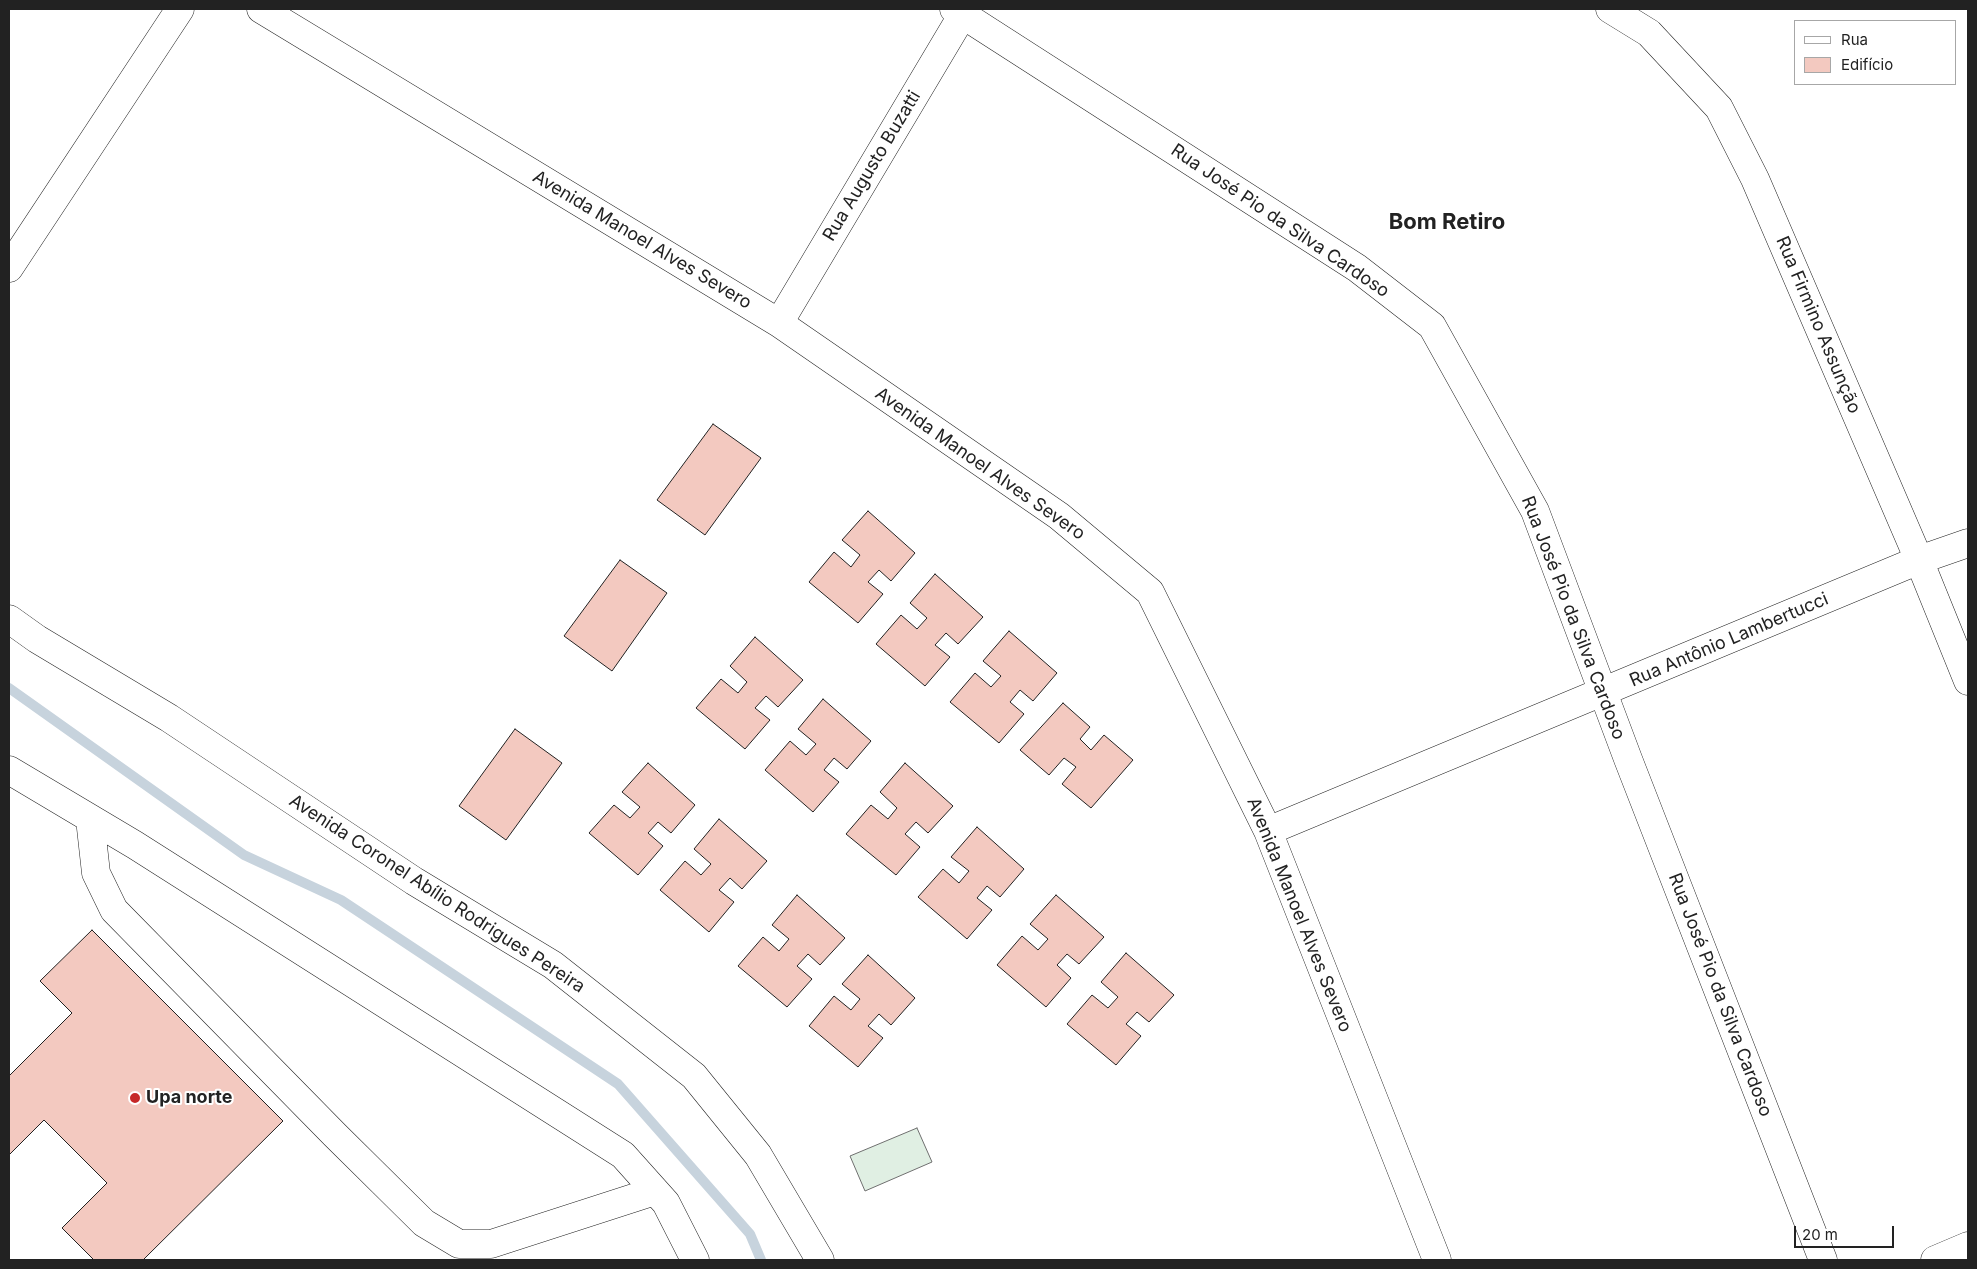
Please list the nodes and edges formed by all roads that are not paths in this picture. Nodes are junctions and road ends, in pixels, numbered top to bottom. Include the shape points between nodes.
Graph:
1 (180, 9) edge
2 (260, 9) edge
3 (1610, 9) edge
4 (961, 11) edge
5 (9, 268) edge
6 (779, 323) junction
7 (1968, 543) edge
8 (1919, 560) junction
9 (9, 619) edge
10 (1968, 681) edge
11 (1603, 693) junction
12 (9, 770) edge
13 (90, 819) junction
14 (1268, 831) junction
15 (655, 1190) junction
16 (1968, 1246) edge
17 (695, 1260) edge
18 (820, 1260) edge
19 (1436, 1260) edge
20 (1823, 1260) edge
21 (1935, 1260) edge

1 - 5 street
2 - 6 street, Avenida Manoel Alves Severo
3 - 8 street, Rua Firmino Assunção via 1649,33 1719,108 1759,188
4 - 6 street, Rua Augusto Buzatti
4 - 11 street, Rua José Pio da Silva Cardoso via 1357,268 1432,326 1535,511
6 - 14 street, Avenida Manoel Alves Severo via 1059,516 1150,592
7 - 8 street, Rua Antônio Lambertucci
8 - 10 street, Rua Firmino Assunção
8 - 11 street, Rua Antônio Lambertucci
9 - 18 street, Avenida Coronel Abílio Rodrigues Pereira via 169,718 414,881 553,966 694,1076 758,1155
11 - 14 street, Rua Antônio Lambertucci
11 - 20 street, Rua José Pio da Silva Cardoso
12 - 13 street
13 - 15 street via 623,1155
13 - 15 street via 96,873 114,910 424,1223 459,1244 491,1244
14 - 19 street, Avenida Manoel Alves Severo
15 - 17 street via 666,1203
16 - 21 street

